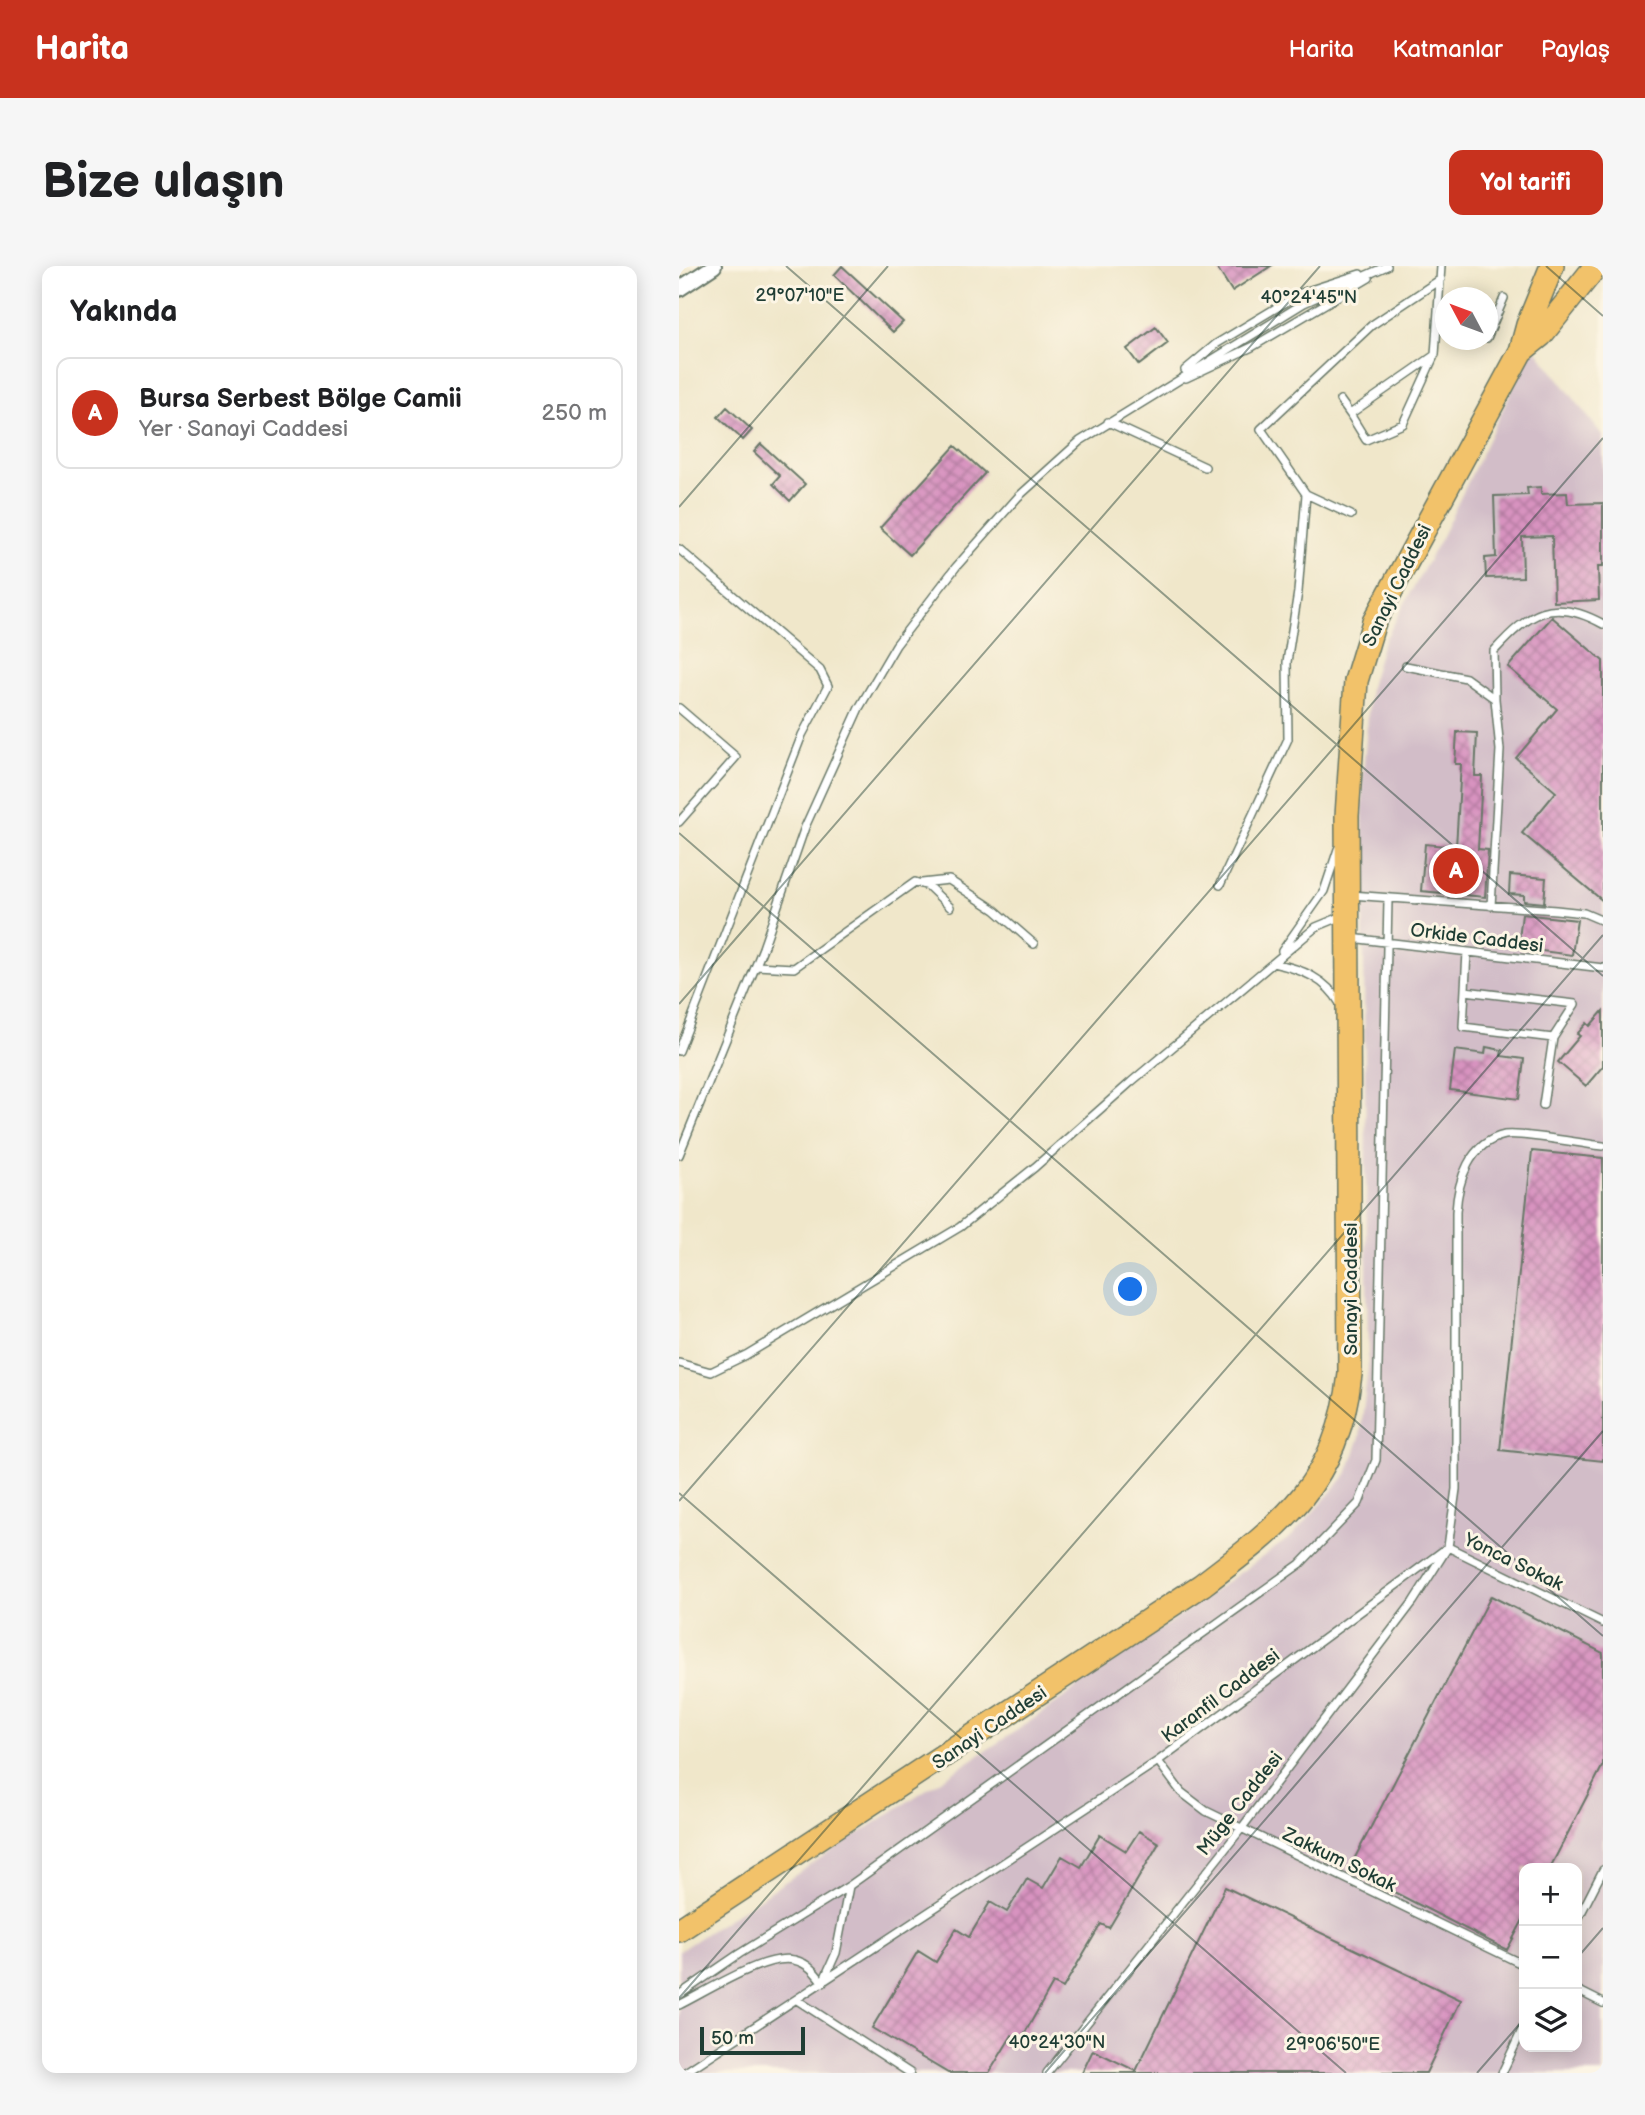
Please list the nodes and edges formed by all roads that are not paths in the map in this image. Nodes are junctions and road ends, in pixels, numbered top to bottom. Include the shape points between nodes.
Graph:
1 (714, 266) edge
2 (1387, 266) edge
3 (1441, 266) edge
4 (1552, 266) edge
5 (1595, 266) edge
6 (1441, 279) junction
7 (1441, 287) edge
8 (679, 289) edge
9 (1504, 298) dead end
10 (1498, 312) edge
11 (1436, 350) edge
12 (1521, 351) junction
13 (1435, 355) junction
14 (1160, 390) junction
15 (1340, 400) dead end
16 (1350, 414) junction
17 (1108, 422) junction
18 (1205, 467) dead end
19 (1306, 494) junction
20 (1351, 515) dead end
21 (679, 549) edge
22 (1603, 624) edge
23 (1406, 666) dead end
24 (1495, 699) junction
25 (679, 708) edge
26 (1347, 816) junction
27 (679, 822) edge
28 (918, 883) junction
29 (1220, 885) dead end
30 (1388, 900) junction
31 (1347, 904) junction
32 (1491, 906) junction
33 (950, 907) dead end
34 (1603, 921) edge
35 (1346, 938) junction
36 (1386, 942) junction
37 (1034, 944) dead end
38 (1467, 952) junction
39 (1273, 963) junction
40 (756, 966) junction
41 (1603, 968) edge
42 (1465, 991) junction
43 (1348, 1018) junction
44 (1553, 1038) junction
45 (679, 1051) edge
46 (1543, 1105) dead end
47 (1603, 1146) edge
48 (679, 1155) edge
49 (679, 1363) edge
50 (1448, 1547) junction
51 (1603, 1623) edge
52 (1158, 1761) junction
53 (1241, 1829) junction
54 (1603, 1870) edge
55 (849, 1886) junction
56 (1582, 1911) edge
57 (679, 1930) edge
58 (1519, 1963) edge
59 (823, 1983) junction
60 (1582, 1992) edge
61 (679, 1995) edge
62 (797, 2000) junction
63 (1603, 2003) edge
64 (679, 2005) edge
65 (1519, 2037) edge
66 (684, 2073) edge
67 (910, 2073) edge
68 (1047, 2073) edge
69 (1502, 2073) edge

1 - 8 street
2 - 14 lane via 1252,347
2 - 14 lane via 1304,303
3 - 6 lane
4 - 12 main road
5 - 12 main road via 1541,335
6 - 7 lane
6 - 19 lane via 1372,325 1261,429
9 - 10 lane
11 - 13 lane
12 - 26 main road, Sanayi Caddesi via 1366,640 1352,708
13 - 16 lane
13 - 16 lane via 1403,424 1366,440
14 - 17 lane
15 - 16 lane
17 - 18 lane
17 - 40 lane via 1018,497 896,645 859,708 805,827
19 - 20 lane
19 - 29 lane via 1299,592 1287,662 1288,739
21 - 45 lane via 820,670 828,686 801,736
22 - 24 lane via 1569,612 1541,611 1521,622 1495,651
23 - 24 lane via 1466,678
24 - 32 lane via 1500,750
25 - 27 lane via 736,757
26 - 31 main road, Sanayi Caddesi
26 - 39 lane via 1324,891
28 - 33 lane via 928,886
28 - 37 lane via 949,880 995,910
28 - 40 lane via 794,968
30 - 31 lane, Orkide Caddesi
30 - 32 lane, Orkide Caddesi
30 - 36 lane
31 - 35 main road, Sanayi Caddesi
31 - 39 lane
32 - 34 lane, Orkide Caddesi via 1584,913
35 - 36 lane, Orkide Caddesi
35 - 43 main road, Sanayi Caddesi
36 - 38 lane, Orkide Caddesi
36 - 55 lane via 1376,1460 1359,1503 1300,1564
38 - 41 lane, Orkide Caddesi
38 - 42 lane
39 - 43 lane via 1300,969 1320,981 1335,993
39 - 49 lane via 960,1227 746,1356 711,1372
40 - 48 lane
42 - 44 lane via 1463,1027
42 - 44 lane via 1575,1004
43 - 57 main road, Sanayi Caddesi via 1350,1374 1345,1417 1317,1479 1267,1533 1202,1585
44 - 46 lane
47 - 50 lane via 1506,1135 1484,1146 1466,1164 1457,1188 1456,1489
50 - 51 lane, Yonca Sokak
50 - 52 lane, Karanfil Caddesi
50 - 53 lane, Müge Caddesi via 1413,1602
52 - 53 lane, Zakkum Sokak via 1181,1792
52 - 59 lane, Karanfil Caddesi
53 - 58 lane, Zakkum Sokak
53 - 68 lane, Müge Caddesi
54 - 56 lane
55 - 59 lane via 836,1953
55 - 61 lane
59 - 62 lane, Karanfil Caddesi
59 - 64 lane via 812,1967 794,1959 773,1959
60 - 63 lane
62 - 66 lane, Karanfil Caddesi
62 - 67 lane
65 - 69 lane

